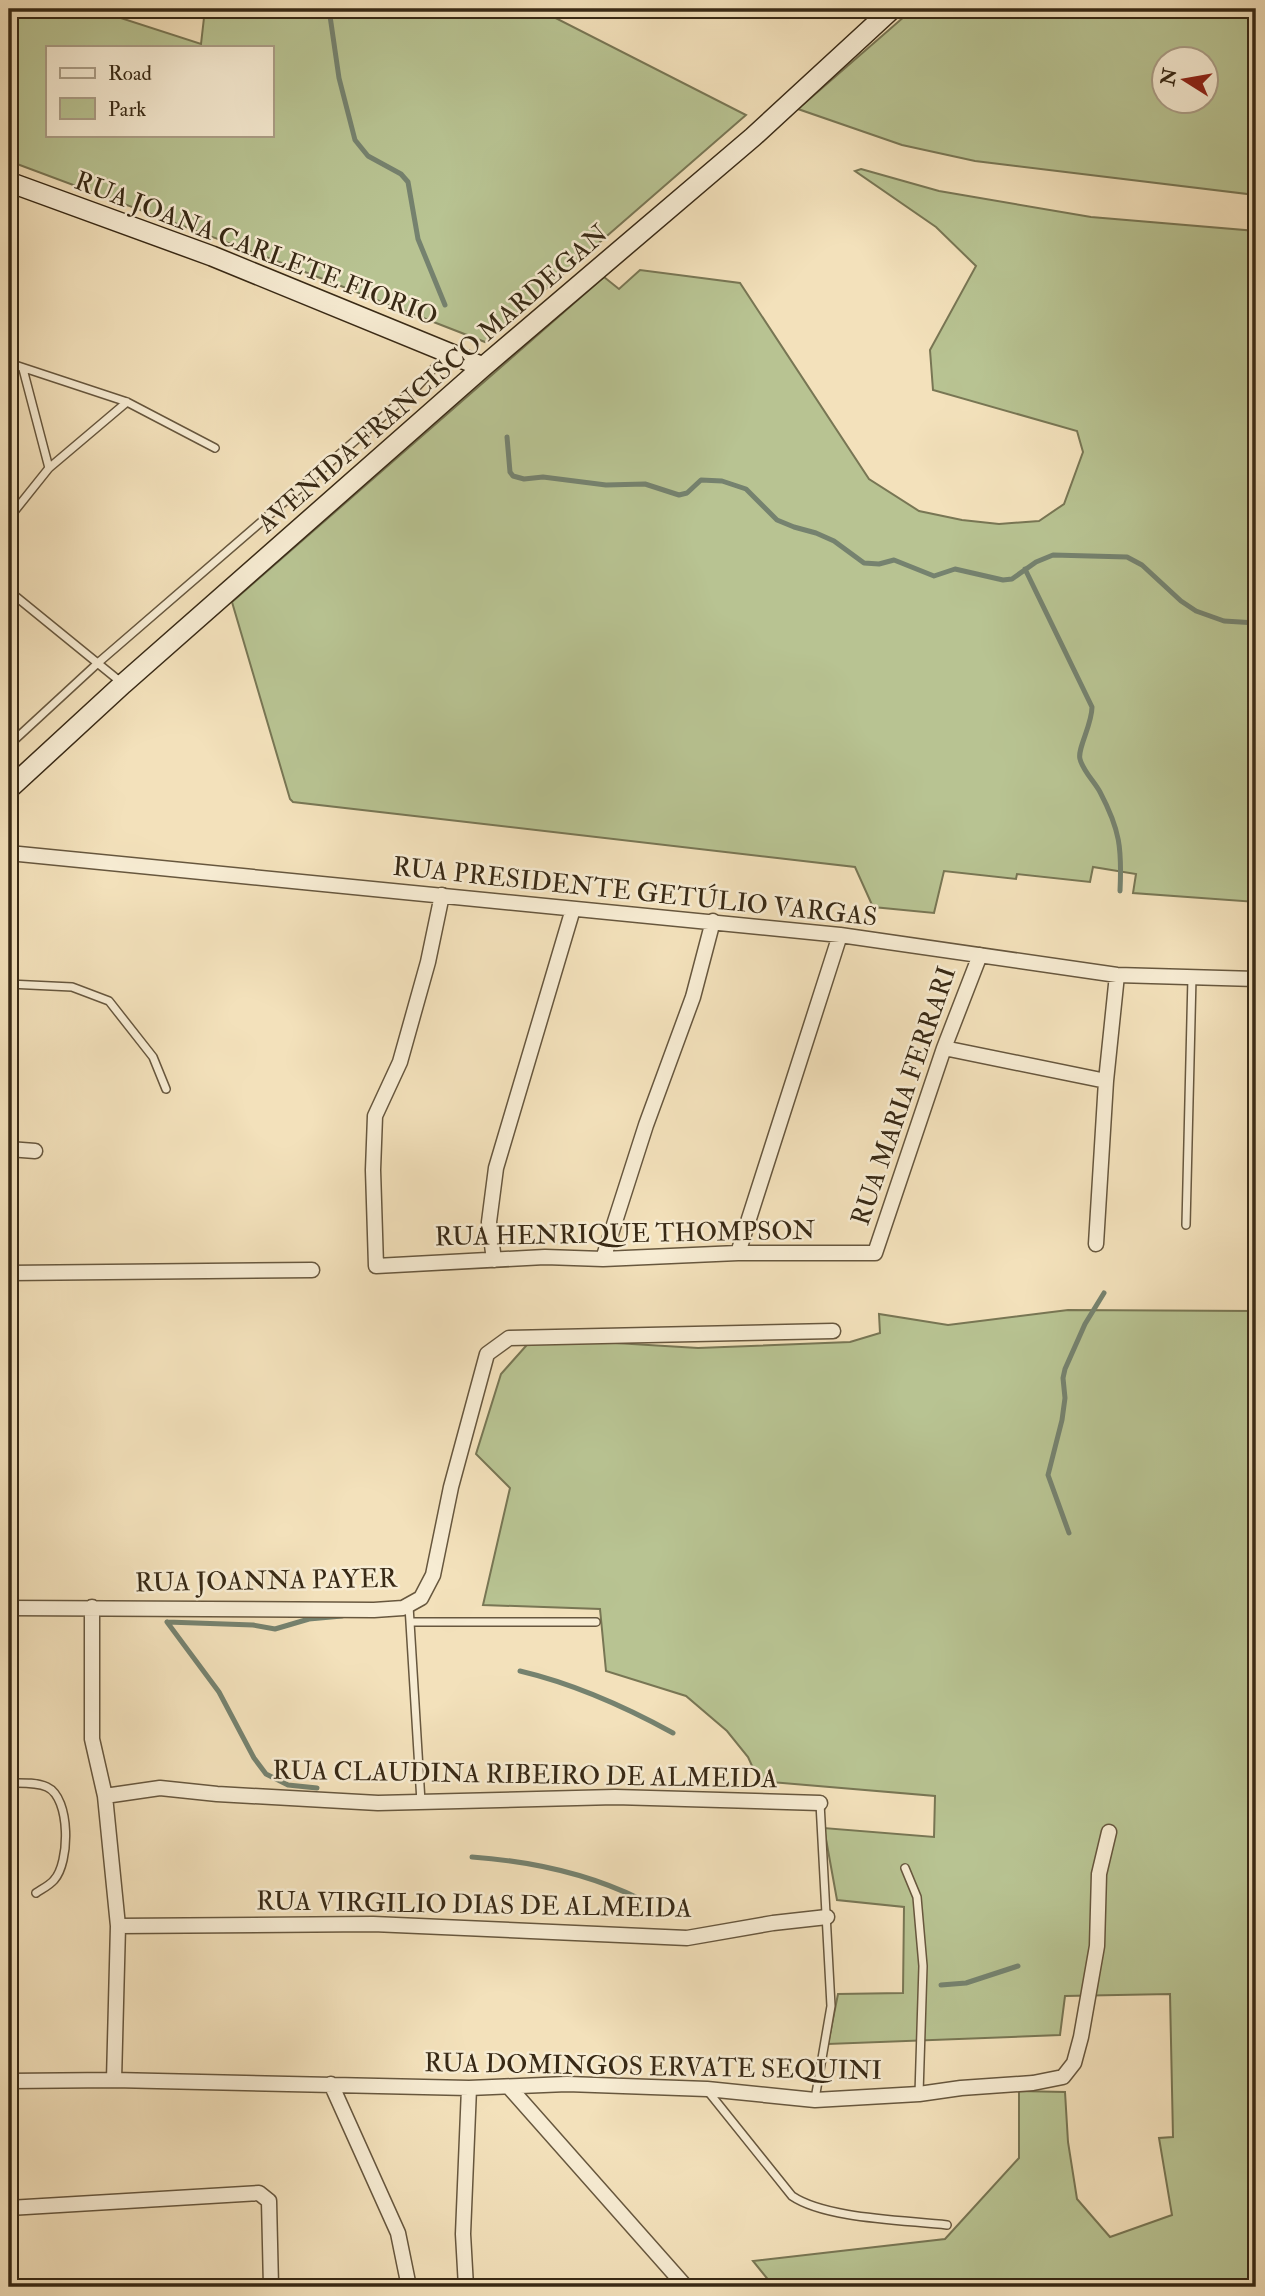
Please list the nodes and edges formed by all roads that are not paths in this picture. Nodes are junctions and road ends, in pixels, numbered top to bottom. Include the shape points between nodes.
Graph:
1 (892, 9) edge
2 (9, 182) edge
3 (448, 353) junction
4 (9, 363) edge
5 (483, 367) junction
6 (23, 369) junction
7 (127, 402) junction
8 (215, 448) dead end
9 (49, 468) junction
10 (9, 518) edge
11 (9, 591) edge
12 (99, 662) junction
13 (123, 684) junction
14 (9, 745) edge
15 (9, 789) edge
16 (9, 853) edge
17 (442, 895) junction
18 (573, 909) junction
19 (713, 922) junction
20 (840, 935) junction
21 (979, 955) junction
22 (1117, 975) junction
23 (1192, 976) junction
24 (1256, 979) edge
25 (9, 985) edge
26 (944, 1048) junction
27 (1106, 1081) junction
28 (166, 1089) dead end
29 (9, 1149) edge
30 (35, 1151) dead end
31 (1186, 1225) dead end
32 (1096, 1244) dead end
33 (738, 1252) junction
34 (875, 1253) joint
35 (603, 1259) junction
36 (494, 1260) junction
37 (312, 1270) dead end
38 (9, 1273) edge
39 (833, 1331) dead end
40 (409, 1605) junction
41 (92, 1607) junction
42 (9, 1608) edge
43 (410, 1622) junction
44 (596, 1622) dead end
45 (9, 1783) edge
46 (105, 1796) junction
47 (421, 1802) junction
48 (820, 1803) joint
49 (1109, 1832) dead end
50 (905, 1868) dead end
51 (36, 1893) dead end
52 (827, 1917) junction
53 (118, 1926) junction
54 (114, 2080) junction
55 (9, 2081) edge
56 (331, 2084) junction
57 (509, 2087) junction
58 (469, 2088) junction
59 (707, 2089) junction
60 (919, 2094) junction
61 (815, 2100) junction
62 (9, 2208) edge
63 (947, 2225) dead end
64 (271, 2287) edge
65 (410, 2287) edge
66 (466, 2287) edge
67 (686, 2287) edge

1 - 5 main road, AVENIDA FRANCISCO MARDEGAN via 753,137
2 - 3 main road, RUA JOANA CARLETE FIORIO via 212,256
3 - 5 main road, RUA JOANA CARLETE FIORIO
3 - 12 lane via 416,388
4 - 6 lane
5 - 13 main road, AVENIDA FRANCISCO MARDEGAN
6 - 7 lane
6 - 9 lane
7 - 8 lane
7 - 9 lane
9 - 10 lane
11 - 12 lane
12 - 13 lane
12 - 14 lane
13 - 15 main road, AVENIDA FRANCISCO MARDEGAN
16 - 17 street, RUA PRESIDENTE GETÚLIO VARGAS
17 - 18 street, RUA PRESIDENTE GETÚLIO VARGAS
17 - 36 street, RUA HENRIQUE THOMPSON via 400,1062 376,1116 376,1266
18 - 19 street, RUA PRESIDENTE GETÚLIO VARGAS
18 - 36 street via 496,1168 489,1222
19 - 20 street, RUA PRESIDENTE GETÚLIO VARGAS
19 - 35 street via 694,997
20 - 21 street, RUA PRESIDENTE GETÚLIO VARGAS
20 - 33 street
21 - 22 street, RUA PRESIDENTE GETÚLIO VARGAS
21 - 26 street, RUA MARIA FERRARI
22 - 23 street, RUA PRESIDENTE GETÚLIO VARGAS
22 - 27 street
23 - 24 street, RUA PRESIDENTE GETÚLIO VARGAS
23 - 31 lane
25 - 28 lane via 72,987 109,1001 153,1057
26 - 27 street
26 - 34 street, RUA MARIA FERRARI
27 - 32 street
29 - 30 street
33 - 34 street, RUA HENRIQUE THOMPSON
33 - 35 street, RUA HENRIQUE THOMPSON
35 - 36 street, RUA HENRIQUE THOMPSON via 545,1256
37 - 38 street
39 - 40 street, RUA JOANNA PAYER via 509,1338 487,1354 433,1575 421,1598
40 - 41 street, RUA JOANNA PAYER via 374,1610
40 - 43 lane
41 - 42 street, RUA JOANNA PAYER
41 - 46 street via 92,1739
43 - 44 lane
43 - 47 lane
45 - 51 lane via 48,1788 56,1794 66,1825 65,1856 55,1879
46 - 47 street, RUA CLAUDINA RIBEIRO DE ALMEIDA via 160,1788
46 - 53 street
47 - 48 street, RUA CLAUDINA RIBEIRO DE ALMEIDA via 615,1797
48 - 52 lane
49 - 60 street, RUA DOMINGOS ERVATE SEQUINI via 1100,1874 1097,1946 1074,2063 1063,2077 1033,2083
50 - 60 lane via 917,1897 923,1966
52 - 53 street, RUA VIRGILIO DIAS DE ALMEIDA via 687,1938 373,1924
52 - 61 lane via 831,2006
53 - 54 street
54 - 55 street, RUA DOMINGOS ERVATE SEQUINI
54 - 56 street, RUA DOMINGOS ERVATE SEQUINI
56 - 58 street, RUA DOMINGOS ERVATE SEQUINI
56 - 65 street via 398,2232
57 - 58 street, RUA DOMINGOS ERVATE SEQUINI
57 - 59 street, RUA DOMINGOS ERVATE SEQUINI via 567,2084
57 - 67 street
58 - 66 street via 463,2234
59 - 61 street, RUA DOMINGOS ERVATE SEQUINI
59 - 63 lane via 792,2196 804,2204 854,2215
60 - 61 street, RUA DOMINGOS ERVATE SEQUINI
62 - 64 street via 259,2193 269,2201

